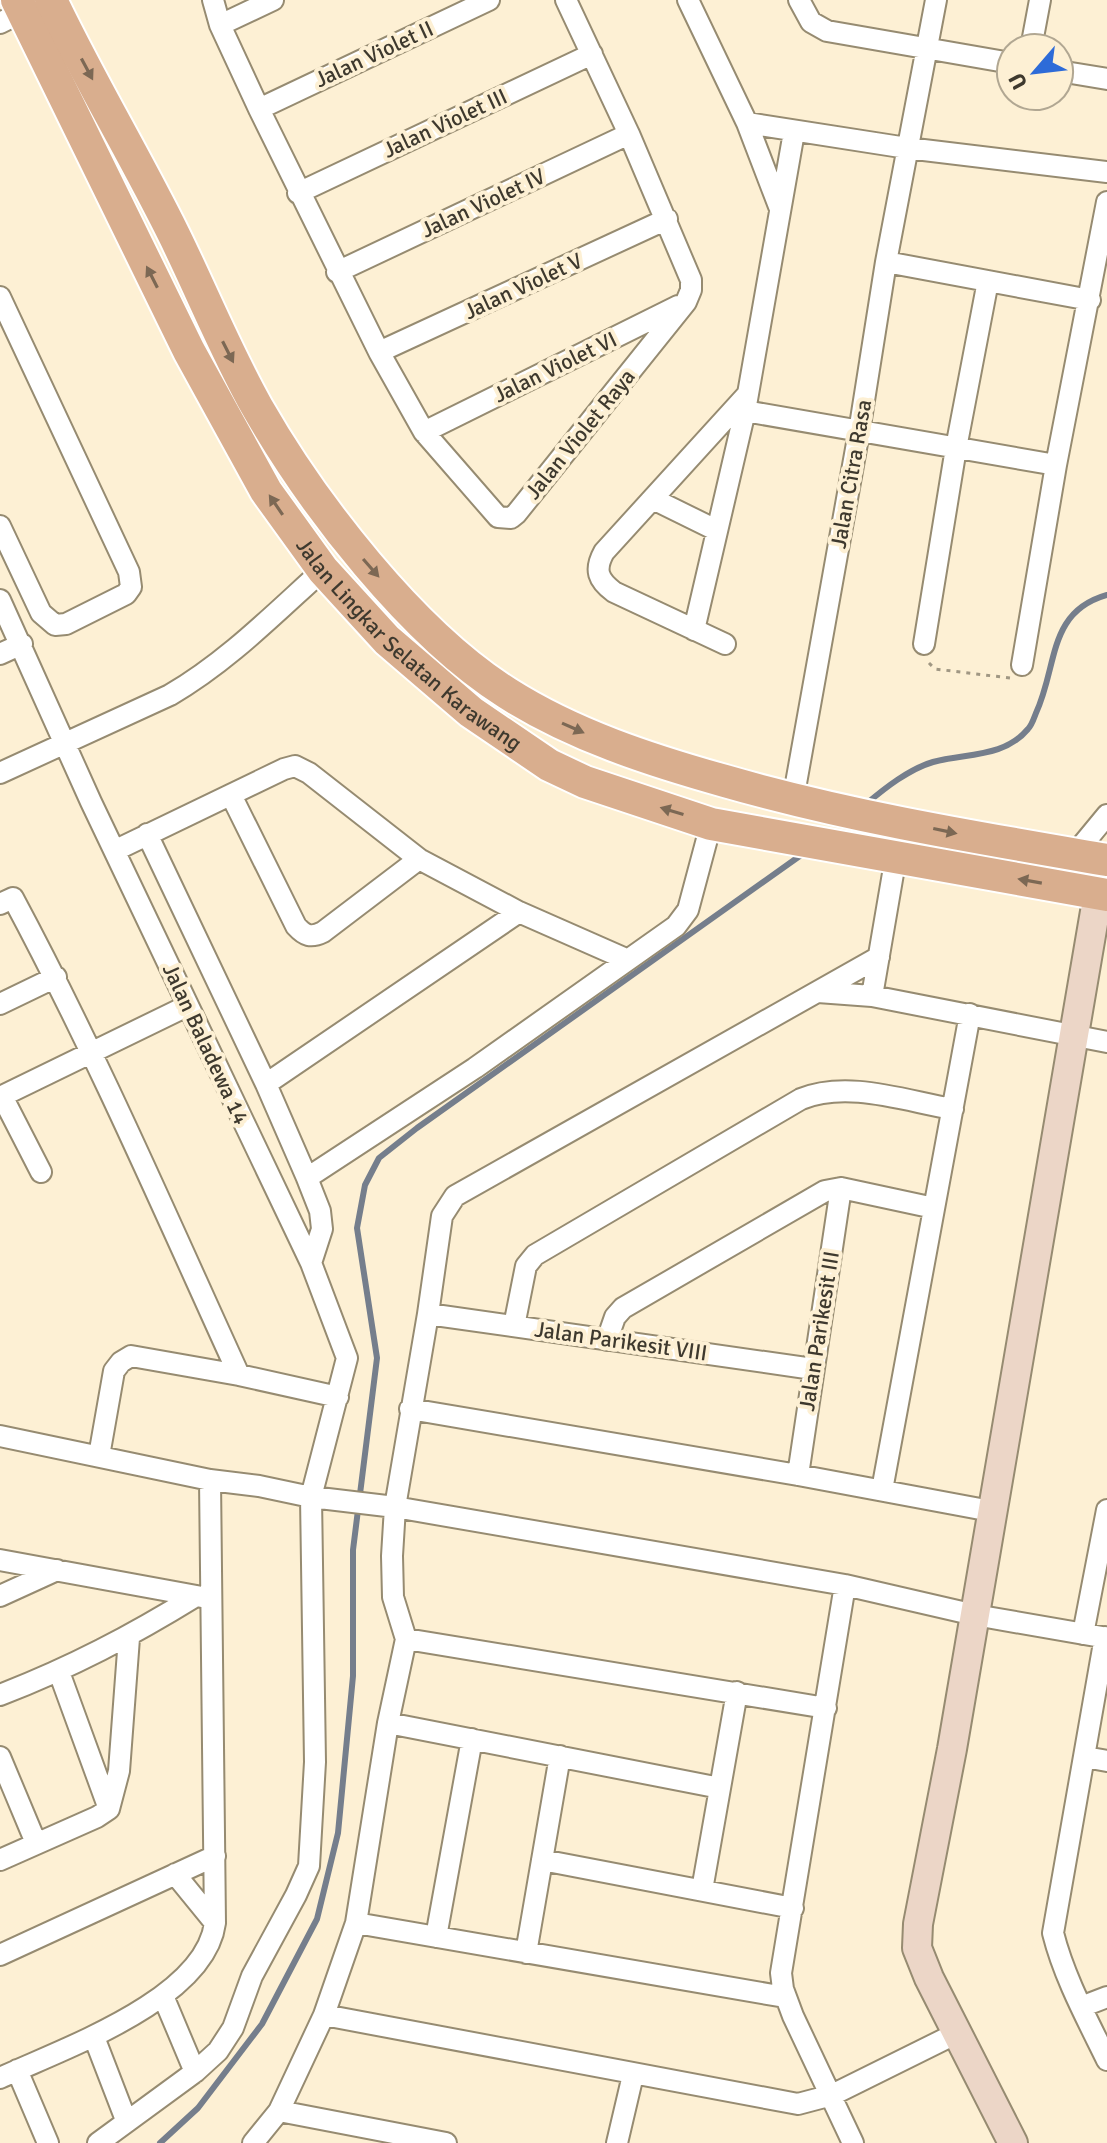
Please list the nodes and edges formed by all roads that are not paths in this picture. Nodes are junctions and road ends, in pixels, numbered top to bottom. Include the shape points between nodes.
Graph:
1 (199, 0) edge
2 (213, 0) edge
3 (273, 0) edge
4 (489, 0) edge
5 (566, 0) edge
6 (688, 0) edge
7 (799, 0) edge
8 (936, 0) edge
9 (1040, 0) edge
10 (23, 8) edge
11 (220, 25) junction
12 (1034, 32) edge
13 (926, 49) junction
14 (592, 54) junction
15 (995, 60) edge
16 (1075, 74) edge
17 (1107, 79) edge
18 (259, 109) junction
19 (747, 123) junction
20 (794, 132) junction
21 (629, 134) junction
22 (907, 148) junction
23 (1107, 172) edge
24 (298, 193) junction
25 (1107, 202) edge
26 (780, 211) junction
27 (667, 219) junction
28 (886, 262) junction
29 (337, 272) junction
30 (988, 281) junction
31 (0, 297) edge
32 (1090, 300) junction
33 (686, 302) junction
34 (379, 352) junction
35 (746, 403) junction
36 (424, 432) junction
37 (859, 432) junction
38 (956, 448) junction
39 (1056, 465) junction
40 (653, 499) junction
41 (0, 526) edge
42 (716, 530) junction
43 (323, 570) junction
44 (0, 600) edge
45 (694, 630) junction
46 (22, 644) junction
47 (725, 644) dead end
48 (924, 644) road end
49 (0, 654) edge
50 (1022, 665) road end
51 (64, 743) junction
52 (0, 773) edge
53 (231, 795) junction
54 (793, 800) junction
55 (1107, 815) edge
56 (711, 824) junction
57 (147, 834) junction
58 (116, 850) junction
59 (1074, 855) junction
60 (896, 856) junction
61 (419, 859) junction
62 (1107, 860) edge
63 (1103, 895) edge
64 (0, 904) edge
65 (519, 912) junction
66 (879, 957) junction
67 (628, 960) junction
68 (56, 977) junction
69 (818, 992) junction
70 (872, 996) junction
71 (0, 1004) edge
72 (187, 1006) junction
73 (970, 1014) junction
74 (1074, 1037) junction
75 (1107, 1042) edge
76 (93, 1052) junction
77 (266, 1084) junction
78 (1, 1097) edge
79 (953, 1109) junction
80 (41, 1172) dead end
81 (307, 1178) junction
82 (841, 1188) junction
83 (934, 1208) junction
84 (311, 1263) junction
85 (428, 1314) junction
86 (514, 1326) junction
87 (607, 1340) junction
88 (813, 1369) junction
89 (239, 1375) junction
90 (338, 1397) junction
91 (410, 1409) junction
92 (0, 1436) edge
93 (99, 1456) junction
94 (798, 1475) junction
95 (210, 1480) junction
96 (882, 1490) junction
97 (311, 1497) junction
98 (395, 1507) junction
99 (991, 1511) junction
100 (1106, 1524) edge
101 (0, 1560) edge
102 (57, 1570) junction
103 (845, 1585) junction
104 (0, 1596) edge
105 (203, 1597) junction
106 (975, 1615) junction
107 (1083, 1634) junction
108 (129, 1638) junction
109 (1106, 1638) edge
110 (406, 1639) junction
111 (59, 1672) junction
112 (737, 1692) junction
113 (0, 1695) edge
114 (826, 1708) junction
115 (388, 1723) junction
116 (472, 1739) junction
117 (560, 1756) junction
118 (0, 1757) edge
119 (1085, 1757) junction
120 (1107, 1761) edge
121 (720, 1788) junction
122 (109, 1809) junction
123 (36, 1843) junction
124 (215, 1856) junction
125 (0, 1860) edge
126 (542, 1860) junction
127 (175, 1874) junction
128 (702, 1890) junction
129 (793, 1908) junction
130 (215, 1923) junction
131 (356, 1923) junction
132 (436, 1937) junction
133 (526, 1953) junction
134 (0, 1955) edge
135 (163, 1996) junction
136 (785, 1997) junction
137 (1107, 1997) edge
138 (1081, 2007) junction
139 (324, 2015) junction
140 (957, 2033) junction
141 (94, 2037) junction
142 (1107, 2060) edge
143 (195, 2072) junction
144 (9, 2074) edge
145 (633, 2075) junction
146 (832, 2095) junction
147 (279, 2111) junction
148 (126, 2120) junction
149 (367, 2127) junction
150 (48, 2143) edge
151 (98, 2143) edge
152 (253, 2143) edge
153 (354, 2143) edge
154 (446, 2143) edge
155 (617, 2143) edge
156 (853, 2143) edge
157 (1013, 2143) edge

1 - 11 street, Jalan Violet Raya
2 - 11 street, Jalan Violet Raya
3 - 11 street
4 - 18 street, Jalan Violet II
5 - 14 street
6 - 19 street
7 - 13 street via 811,22 827,31
8 - 13 street, Jalan Citra Rasa
9 - 12 street
43 -> 10 main road, Jalan Lingkar Selatan Karawang via 266,491 226,422
10 -> 54 main road, Jalan Lingkar Selatan Karawang via 174,235 258,409 370,568 438,638 505,692 550,717 630,752
11 - 18 street, Jalan Violet Raya
13 - 15 street
13 - 22 street, Jalan Citra Rasa
14 - 21 street
14 - 24 street, Jalan Violet III
16 - 17 street
18 - 24 street, Jalan Violet Raya
19 - 20 street
19 - 26 street
20 - 22 street
20 - 26 street
21 - 27 street
21 - 29 street, Jalan Violet IV
22 - 23 street
22 - 28 street, Jalan Citra Rasa
24 - 29 street, Jalan Violet Raya
25 - 32 street
26 - 35 street
27 - 33 street via 691,280
27 - 34 street, Jalan Violet V
28 - 30 street
28 - 37 street, Jalan Citra Rasa
29 - 34 street, Jalan Violet Raya
30 - 32 street
30 - 38 street
31 - 41 street via 129,572 131,587 66,624 55,625 41,613
32 - 39 street
33 - 36 street, Jalan Violet VI
33 - 36 street, Jalan Violet Raya via 511,518 498,517
34 - 36 street, Jalan Violet Raya
35 - 37 street
35 - 40 street
35 - 42 street
37 - 38 street
37 - 54 street, Jalan Citra Rasa
38 - 39 street
38 - 48 street
39 - 50 street
40 - 42 street
40 - 45 street via 604,552 597,572 614,592
42 - 45 street
43 - 51 street via 191,683
56 -> 43 main road, Jalan Lingkar Selatan Karawang via 585,782 509,740 387,640
44 - 46 street, Jalan Baladewa 14
45 - 47 street
46 - 49 street
46 - 51 street, Jalan Baladewa 14
51 - 52 street
51 - 58 street, Jalan Baladewa 14
53 - 57 street
53 - 61 street via 284,769 303,768
53 - 61 street via 304,935 323,932
54 -> 59 main road, Jalan Lingkar Selatan Karawang
55 - 59 street
56 - 60 main road, Jalan Lingkar Selatan Karawang
56 - 67 street via 683,919
57 - 58 street
57 - 77 street
58 - 72 street, Jalan Baladewa 14
59 - 62 main road, Jalan Lingkar Selatan Karawang
63 -> 60 main road, Jalan Lingkar Selatan Karawang
60 - 66 street
61 - 65 street
63 - 74 street
64 - 68 street via 13,898
65 - 67 street
65 - 77 street
66 - 69 street
66 - 70 street
67 - 81 street
68 - 71 street
68 - 76 street
69 - 70 street
69 - 85 street via 455,1196 442,1216
70 - 73 street
72 - 76 street
72 - 84 street, Jalan Baladewa 14
73 - 74 street
73 - 79 street
74 - 75 street
74 - 99 street
76 - 78 street
76 - 89 street
77 - 81 street
78 - 80 street
79 - 83 street
79 - 86 street via 848,1090 801,1099 535,1255 526,1266
81 - 84 street via 322,1229
82 - 83 street
82 - 87 street via 814,1196 623,1308
82 - 88 street, Jalan Parikesit III
83 - 96 street
84 - 90 street, Jalan Baladewa 14 via 347,1358
85 - 86 street, Jalan Parikesit VIII
85 - 91 street
86 - 87 street, Jalan Parikesit VIII
87 - 88 street, Jalan Parikesit VIII
88 - 94 street, Jalan Parikesit III
89 - 90 street
89 - 93 street via 131,1356 114,1371
90 - 97 street, Jalan Baladewa 14
91 - 94 street
91 - 98 street
92 - 93 street
93 - 95 street
94 - 96 street
95 - 97 street
95 - 105 street
96 - 99 street
97 - 98 street
97 - 143 street, Jalan Baladewa 14 via 315,1762 309,1866 252,1976 233,2028
98 - 103 street
98 - 110 street via 393,1597
99 - 106 street
100 - 107 street
101 - 102 street
102 - 104 street
102 - 105 street
103 - 106 street
103 - 114 street
105 - 108 street
105 - 124 street
106 - 107 street
106 - 140 street via 918,1924 917,1948
107 - 109 street
108 - 111 street
108 - 122 street via 119,1771
109 - 119 street
110 - 112 street
110 - 115 street
111 - 113 street
111 - 122 street
112 - 114 street
112 - 121 street
114 - 129 street
115 - 116 street
115 - 131 street
116 - 117 street
116 - 132 street
117 - 121 street
117 - 126 street
118 - 123 street
119 - 120 street
119 - 138 street via 1053,1933
121 - 128 street
122 - 123 street
123 - 125 street
124 - 127 street
124 - 130 street
126 - 128 street
126 - 133 street
127 - 130 street
127 - 134 street
128 - 129 street
129 - 136 street via 781,1973
130 - 135 street via 204,1954
131 - 132 street
131 - 139 street
132 - 133 street
133 - 136 street
135 - 141 street
135 - 143 street
136 - 146 street
137 - 138 street
138 - 142 street
139 - 145 street
139 - 147 street
140 - 146 street
140 - 157 street
141 - 144 street
141 - 148 street
143 - 148 street, Jalan Baladewa 14
144 - 150 street
145 - 146 street via 798,2104
145 - 155 street
146 - 156 street
147 - 149 street
147 - 152 street
148 - 151 street, Jalan Baladewa 14
149 - 153 street
149 - 154 street

